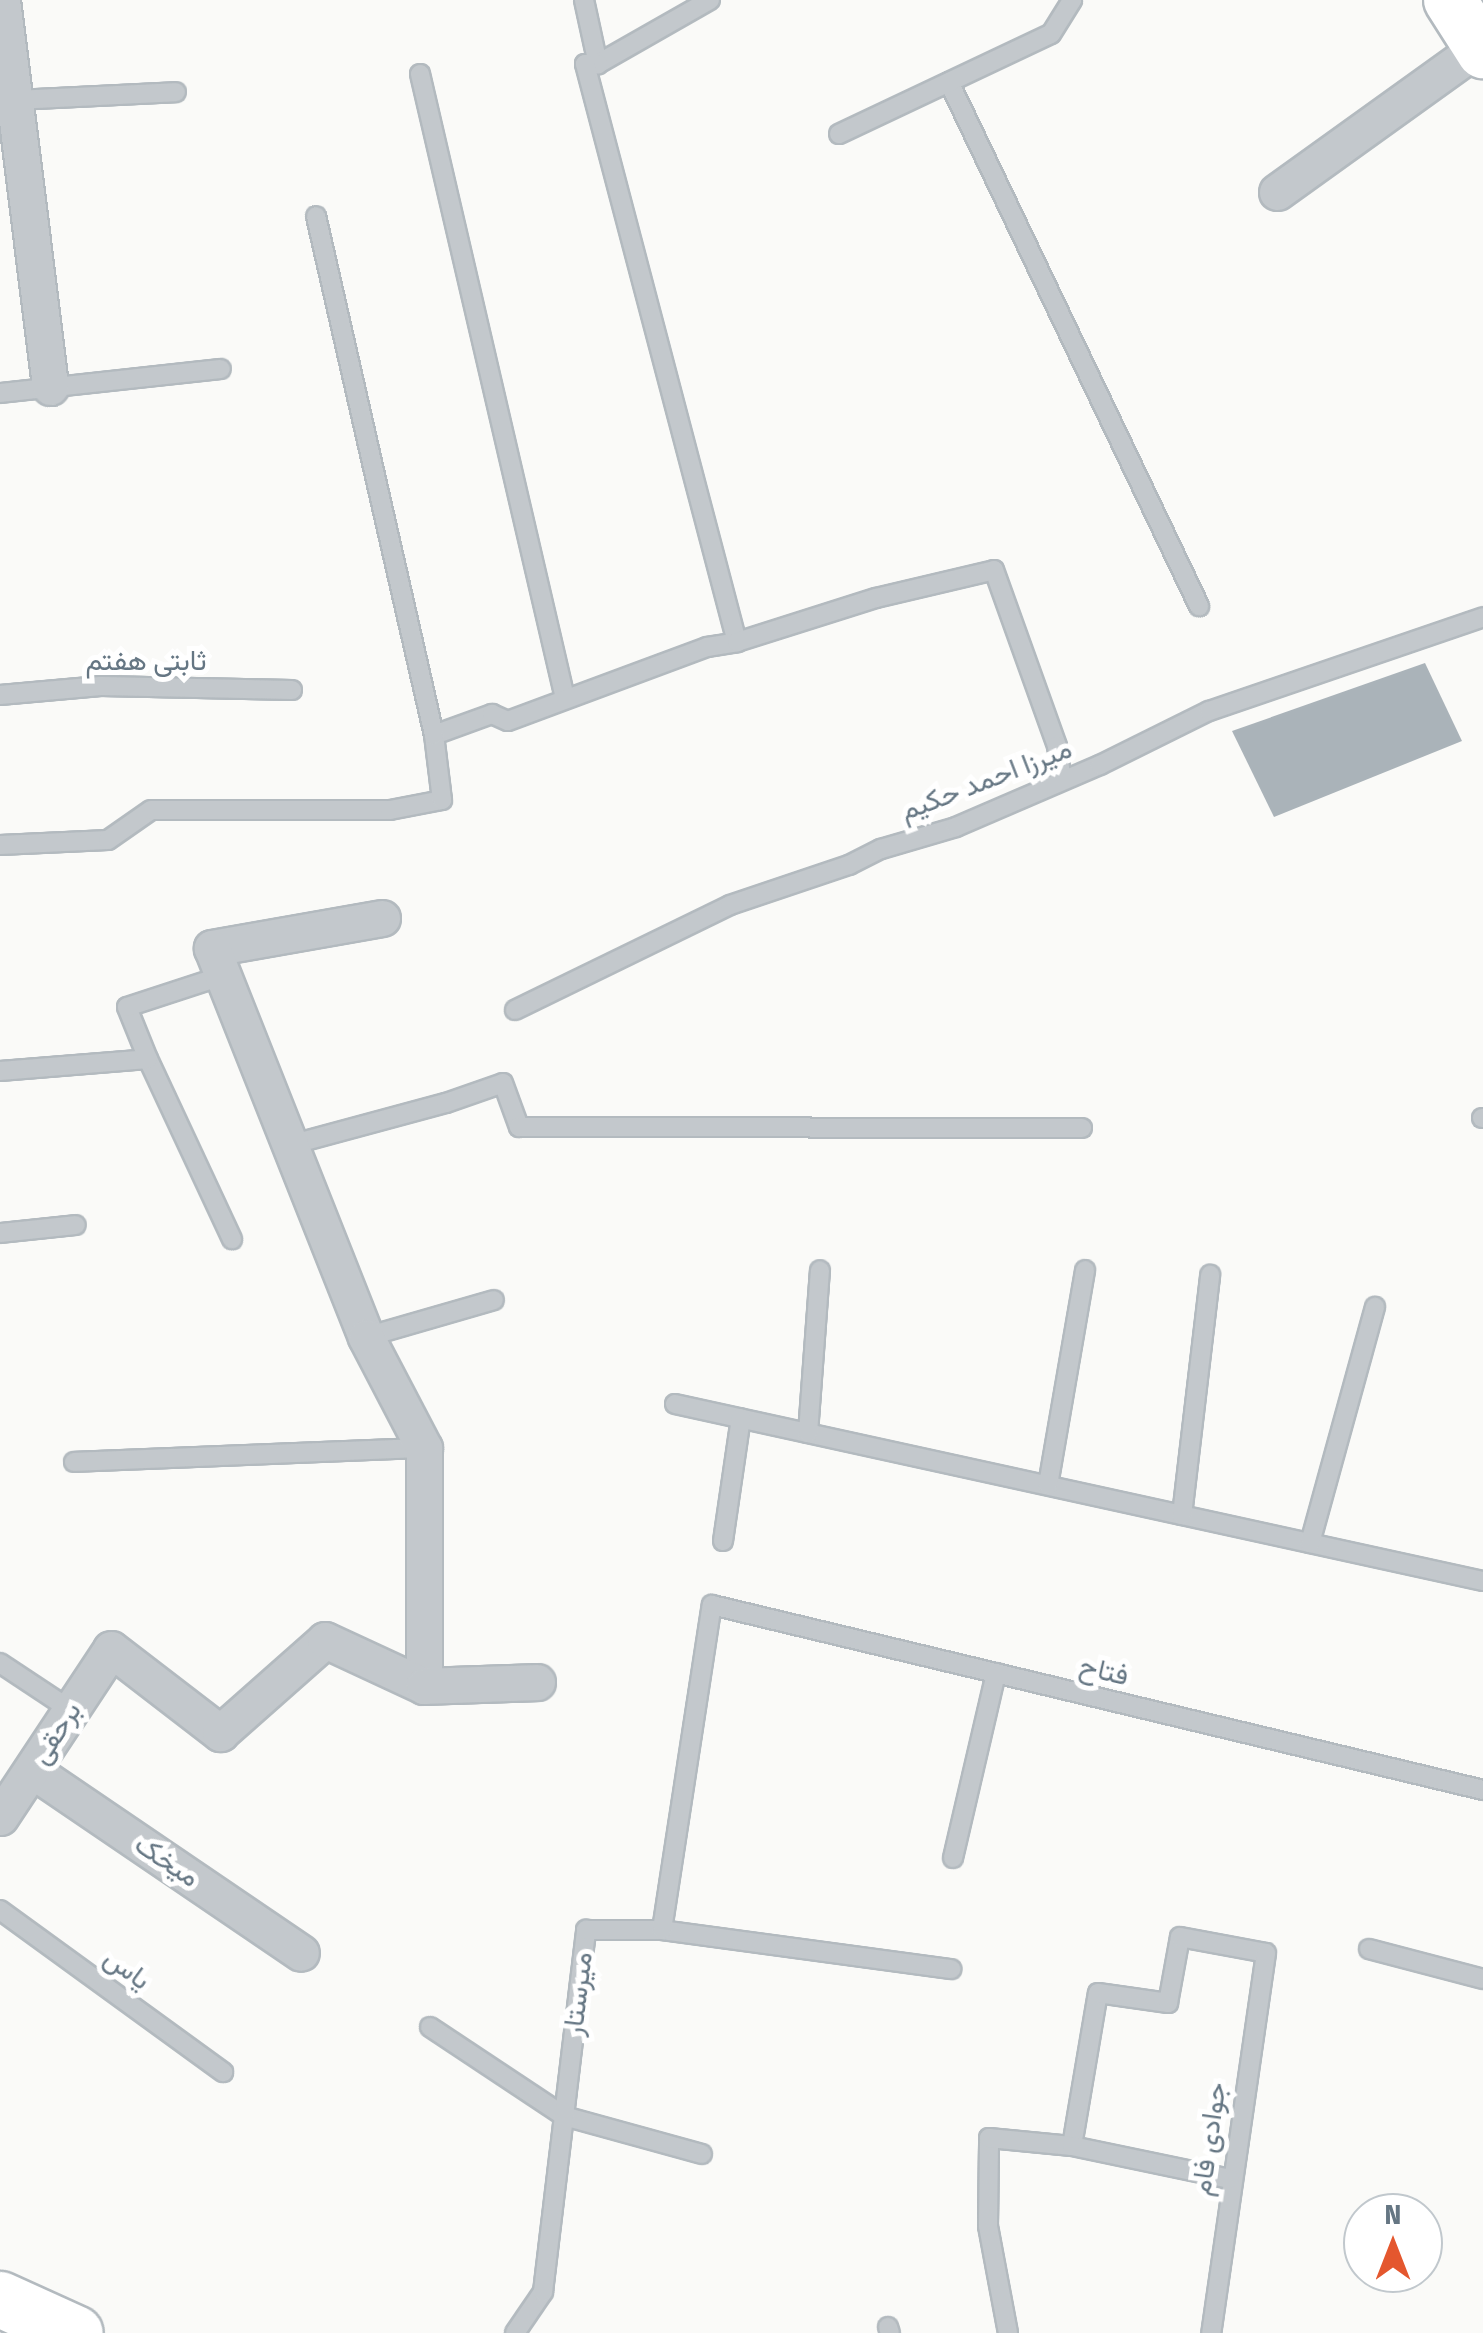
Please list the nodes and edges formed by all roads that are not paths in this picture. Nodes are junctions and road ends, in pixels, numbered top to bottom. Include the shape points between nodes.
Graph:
1 (2, 0) edge
2 (584, 0) edge
3 (710, 0) edge
4 (1072, 0) edge
5 (1450, 0) edge
6 (1482, 48) edge
7 (598, 64) junction
8 (420, 74) dead end
9 (949, 82) junction
10 (176, 92) dead end
11 (14, 100) junction
12 (839, 134) dead end
13 (1276, 192) dead end
14 (316, 216) dead end
15 (221, 368) dead end
16 (50, 387) junction
17 (0, 394) edge
18 (1199, 606) dead end
19 (1483, 617) edge
20 (737, 642) junction
21 (292, 690) dead end
22 (0, 695) edge
23 (564, 698) junction
24 (434, 735) junction
25 (1062, 780) junction
26 (0, 845) edge
27 (382, 918) dead end
28 (226, 975) junction
29 (516, 1010) dead end
30 (148, 1059) junction
31 (0, 1071) edge
32 (1082, 1128) dead end
33 (290, 1145) junction
34 (76, 1224) dead end
35 (0, 1233) edge
36 (232, 1239) dead end
37 (820, 1270) dead end
38 (1085, 1270) dead end
39 (1210, 1275) dead end
40 (494, 1300) dead end
41 (1375, 1307) dead end
42 (366, 1337) junction
43 (675, 1404) dead end
44 (741, 1418) junction
45 (808, 1433) junction
46 (424, 1448) junction
47 (74, 1462) dead end
48 (1048, 1486) junction
49 (1182, 1515) junction
50 (723, 1541) dead end
51 (1310, 1543) junction
52 (1483, 1581) edge
53 (0, 1662) edge
54 (996, 1673) junction
55 (537, 1682) dead end
56 (424, 1686) junction
57 (71, 1710) junction
58 (32, 1770) junction
59 (1483, 1790) edge
60 (0, 1816) edge
61 (953, 1858) dead end
62 (0, 1910) edge
63 (662, 1930) junction
64 (1368, 1949) dead end
65 (301, 1953) dead end
66 (950, 1970) dead end
67 (1483, 1980) edge
68 (430, 2027) dead end
69 (222, 2072) dead end
70 (564, 2116) junction
71 (1072, 2146) junction
72 (702, 2154) dead end
73 (1230, 2179) junction
74 (0, 2299) edge
75 (76, 2333) edge
76 (515, 2333) edge
77 (1008, 2333) edge
78 (1211, 2333) edge

1 - 11 street
2 - 7 lane
3 - 7 lane
4 - 9 lane via 1051,34
5 - 6 street
6 - 13 street
7 - 20 lane via 584,64
8 - 23 lane
9 - 12 lane
9 - 18 lane
10 - 11 lane
11 - 16 street
14 - 24 lane
15 - 16 lane
16 - 17 lane
19 - 25 lane, میرزا احمد حکیم via 1209,711
20 - 23 lane
20 - 25 lane via 994,570 1057,746
21 - 22 lane, ثابتی هفتم via 102,686
23 - 24 lane via 508,721 492,714
24 - 26 lane via 442,800 390,810 150,810 108,840
25 - 29 lane, میرزا احمد حکیم via 956,826 730,905
27 - 28 street via 212,948
28 - 30 lane via 127,1007
28 - 33 street
30 - 31 lane
30 - 36 lane
32 - 33 lane via 519,1127 503,1083
33 - 42 street
34 - 35 lane
37 - 45 lane
38 - 48 lane
39 - 49 lane
40 - 42 lane
41 - 51 lane
42 - 46 street
43 - 44 lane
44 - 45 lane
44 - 50 lane
45 - 48 lane
46 - 47 lane
46 - 56 street
48 - 49 lane
49 - 51 lane
51 - 52 lane
53 - 57 lane
54 - 59 lane, فتاح
54 - 61 lane
54 - 63 lane, فتاح via 712,1605
55 - 56 street
56 - 57 street, برحقی via 325,1640 220,1733 110,1650
57 - 58 street, برحقی
58 - 60 street, برحقی
58 - 65 street, میخک
62 - 69 lane, یاس
63 - 66 lane
63 - 70 lane, میرستار via 586,1930
64 - 67 lane
68 - 70 lane
70 - 72 lane
70 - 76 lane, میرستار via 544,2292
71 - 73 lane
71 - 73 lane, جوادی فام via 1098,1992 1168,2003 1180,1937 1266,1953
71 - 77 lane via 989,2138 988,2226
73 - 78 lane, جوادی فام
74 - 75 main road

